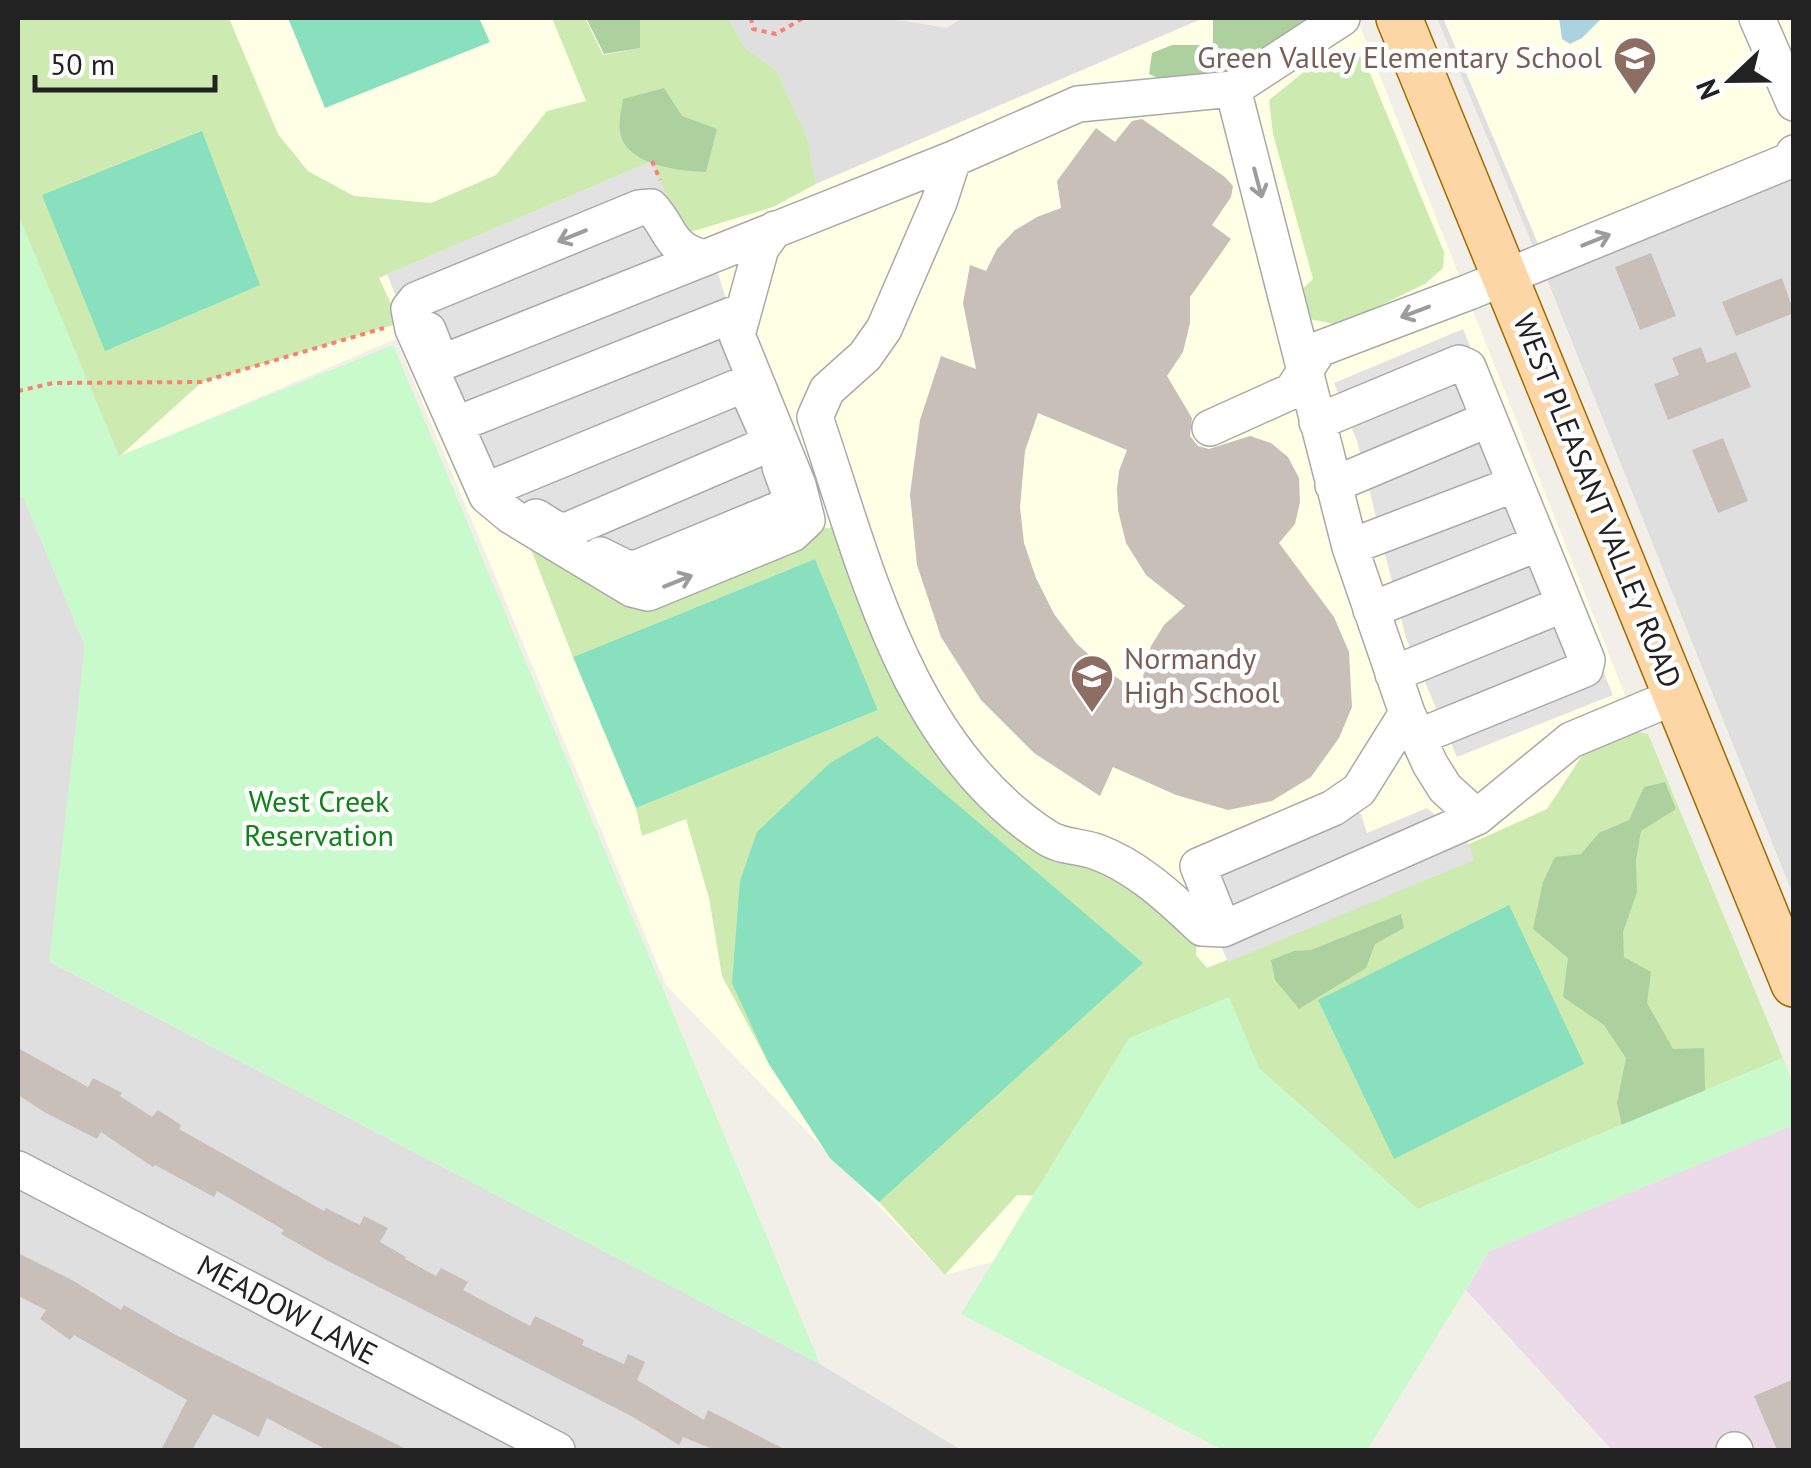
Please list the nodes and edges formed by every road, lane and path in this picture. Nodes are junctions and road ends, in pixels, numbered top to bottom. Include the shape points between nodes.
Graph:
1 (751, 18) edge
2 (802, 18) edge
3 (1342, 18) edge
4 (1399, 18) edge
5 (1756, 18) edge
6 (1233, 89) junction
7 (1794, 103) edge
8 (1794, 153) edge
9 (952, 159) junction
10 (652, 161) dead end
11 (660, 179) dead end
12 (775, 229) junction
13 (702, 257) junction
14 (1506, 277) junction
15 (414, 311) junction
16 (742, 311) junction
17 (441, 364) junction
18 (1306, 369) junction
19 (18, 391) edge
20 (1489, 419) junction
21 (464, 421) junction
22 (1318, 422) junction
23 (1210, 428) dead end
24 (770, 443) junction
25 (1333, 484) junction
26 (1516, 484) junction
27 (496, 486) junction
28 (557, 530) junction
29 (1540, 543) junction
30 (1350, 547) junction
31 (1564, 604) junction
32 (1371, 610) junction
33 (1393, 674) junction
34 (1676, 696) junction
35 (1412, 725) junction
36 (1476, 816) junction
37 (1222, 929) junction
38 (1794, 984) edge
39 (18, 1169) edge
40 (557, 1450) edge

1 - 2 path via 753,29 776,34
3 - 6 street
4 - 14 main road, WEST PLEASANT VALLEY ROAD
5 - 7 street
6 - 9 street via 1078,104
6 -> 18 street
14 -> 8 street via 1791,160
9 - 12 street
9 - 37 street via 884,329 827,390 816,417 864,564 910,678 958,756 995,798 1050,840 1130,869 1202,928
10 - 11 path
12 - 13 street
12 - 16 street via 761,248
13 -> 15 street via 669,237 651,206 640,208
13 - 17 street
14 -> 18 street via 1319,348
14 - 34 main road, WEST PLEASANT VALLEY ROAD
15 -> 16 street via 488,496 511,516 648,594 792,534 807,520 737,336
15 - 17 street
15 - 19 path via 202,382 52,383
16 - 21 street
17 - 21 street
18 - 22 street
18 - 23 street via 1292,391
20 - 22 street via 1468,367 1459,364
20 - 25 street
20 - 26 street
21 - 27 street
22 - 25 street
24 - 27 street via 744,384
24 - 28 street
24 - 28 street via 790,491 787,504 655,561 626,568
25 - 30 street
26 - 29 street
26 - 30 street
27 - 28 street
29 - 31 street
29 - 32 street
30 - 32 street
31 - 33 street
31 - 35 street via 1585,668
32 - 33 street
33 - 35 street
34 - 36 street via 1571,740
34 - 38 main road, WEST PLEASANT VALLEY ROAD
35 - 36 street via 1445,788
35 - 37 street via 1358,790 1333,808 1198,866
36 - 37 street
39 - 40 street, MEADOW LANE

